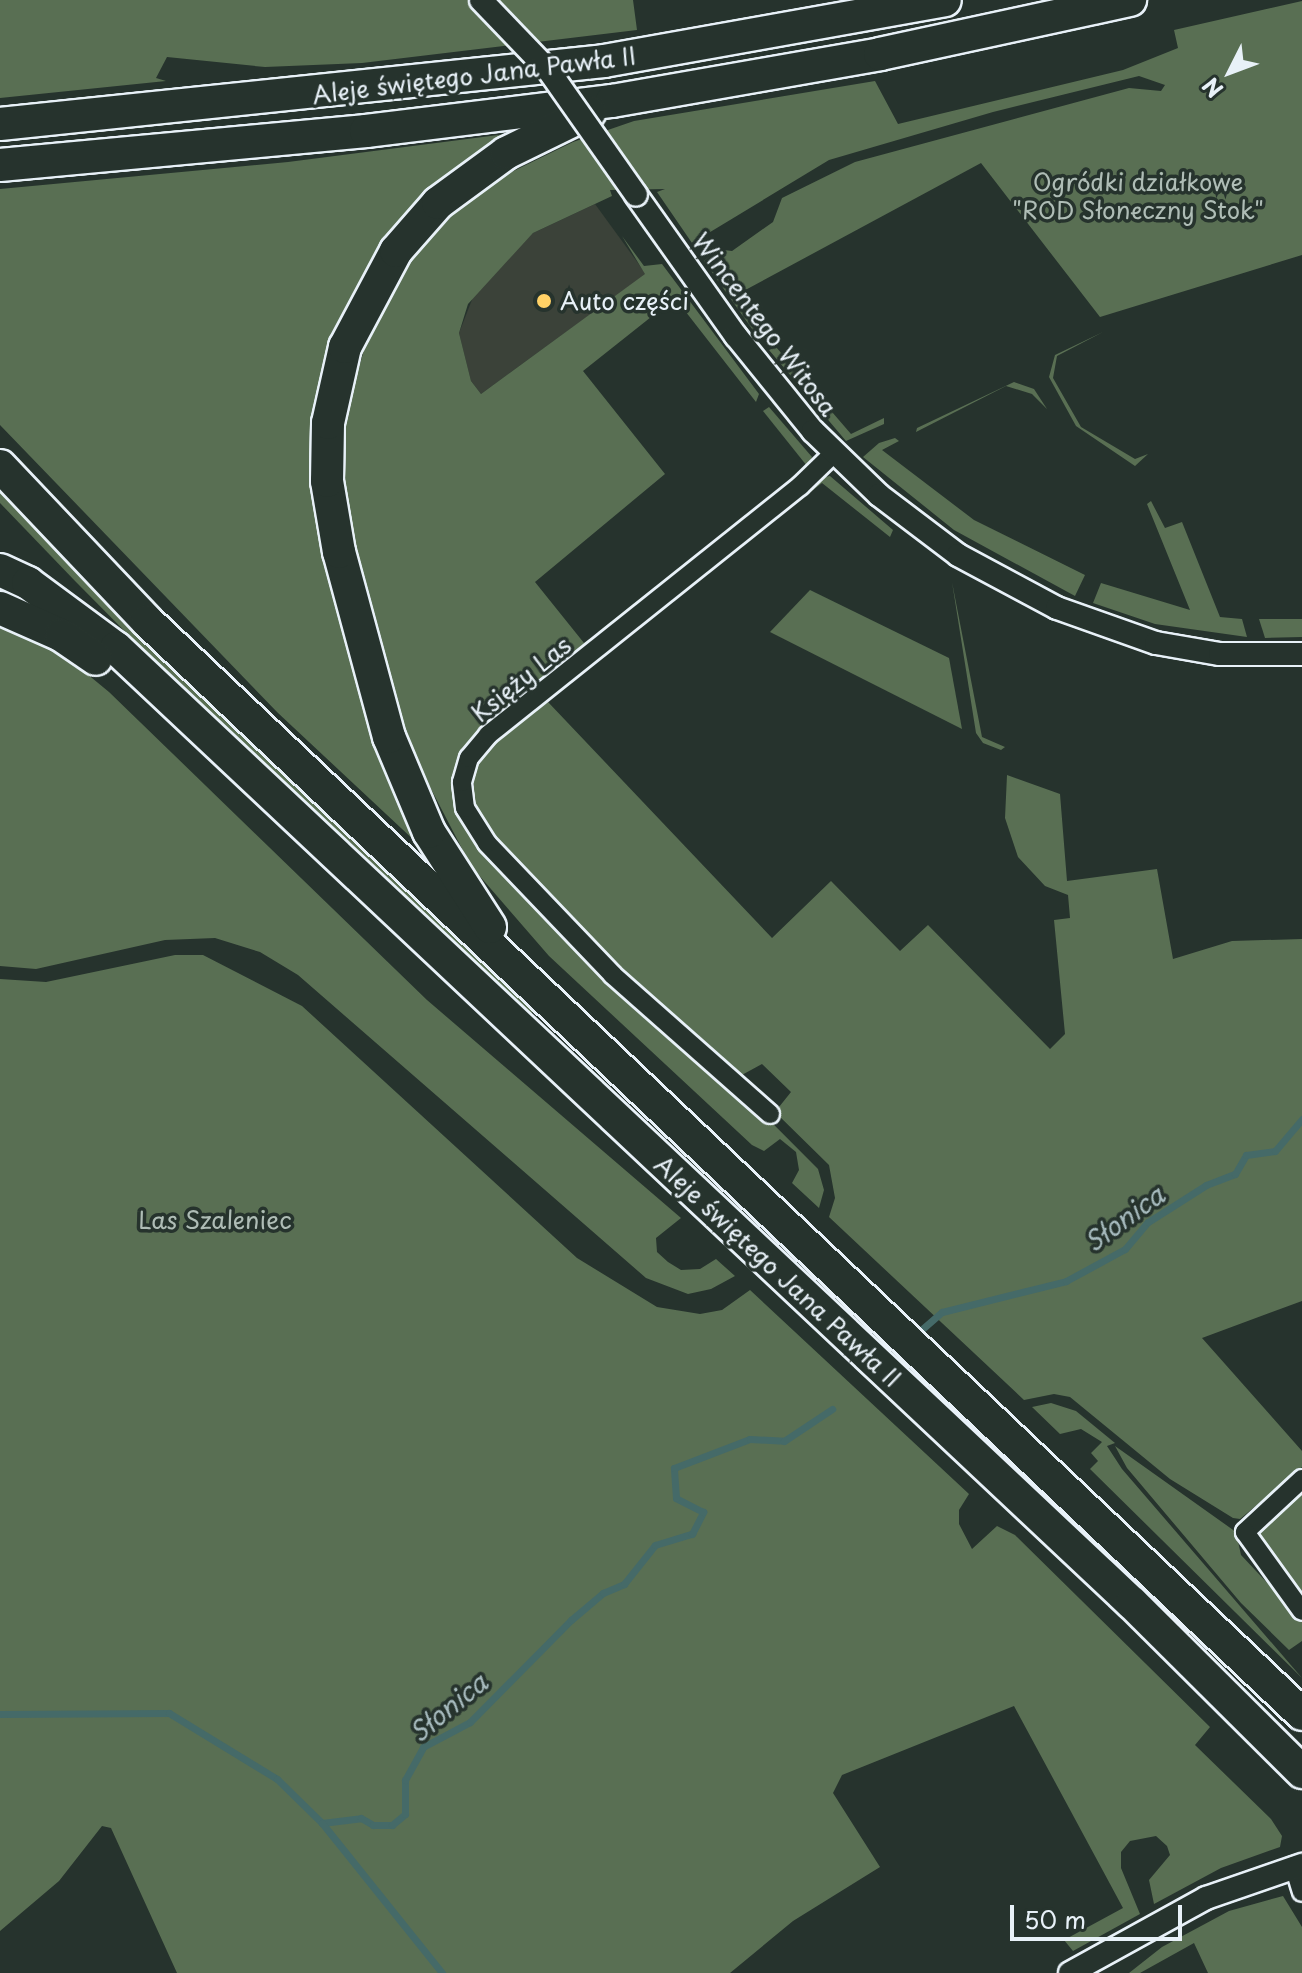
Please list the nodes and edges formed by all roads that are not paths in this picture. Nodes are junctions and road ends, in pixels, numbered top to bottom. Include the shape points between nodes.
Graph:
1 (481, 0) edge
2 (945, 0) edge
3 (1130, 0) edge
4 (612, 101) junction
5 (0, 124) edge
6 (0, 165) edge
7 (834, 453) junction
8 (3, 470) edge
9 (0, 570) edge
10 (0, 608) edge
11 (1302, 654) edge
12 (250, 776) junction
13 (564, 1016) junction
14 (770, 1114) dead end
15 (1302, 1479) edge
16 (1302, 1611) edge
17 (1302, 1714) edge
18 (1302, 1772) edge
19 (1298, 1866) edge
20 (1302, 1892) edge
21 (1074, 1972) edge

1 - 7 street, Wincentego Witosa, bridge via 549,71 760,368
2 - 5 highway, Aleje świętego Jana Pawła II via 604,61 357,91
3 - 4 highway, Aleje świętego Jana Pawła II via 880,54
4 - 6 highway via 366,131
4 - 13 highway via 506,153 438,203 396,251 361,312 345,347 328,423 327,481 339,552 389,737 450,868 491,928
7 - 11 street, Wincentego Witosa via 958,555 1057,608 1191,650
7 - 14 street, Księży Las via 800,486 488,735 469,758 462,782 465,808 487,843 613,975
8 - 13 highway via 147,621
9 - 12 highway via 28,583 116,648
10 - 12 highway via 61,635
12 - 18 highway, Aleje świętego Jana Pawła II via 1012,1489
13 - 17 highway, Aleje świętego Jana Pawła II
15 - 16 street via 1245,1532
19 - 20 street
19 - 21 street via 1206,1898

